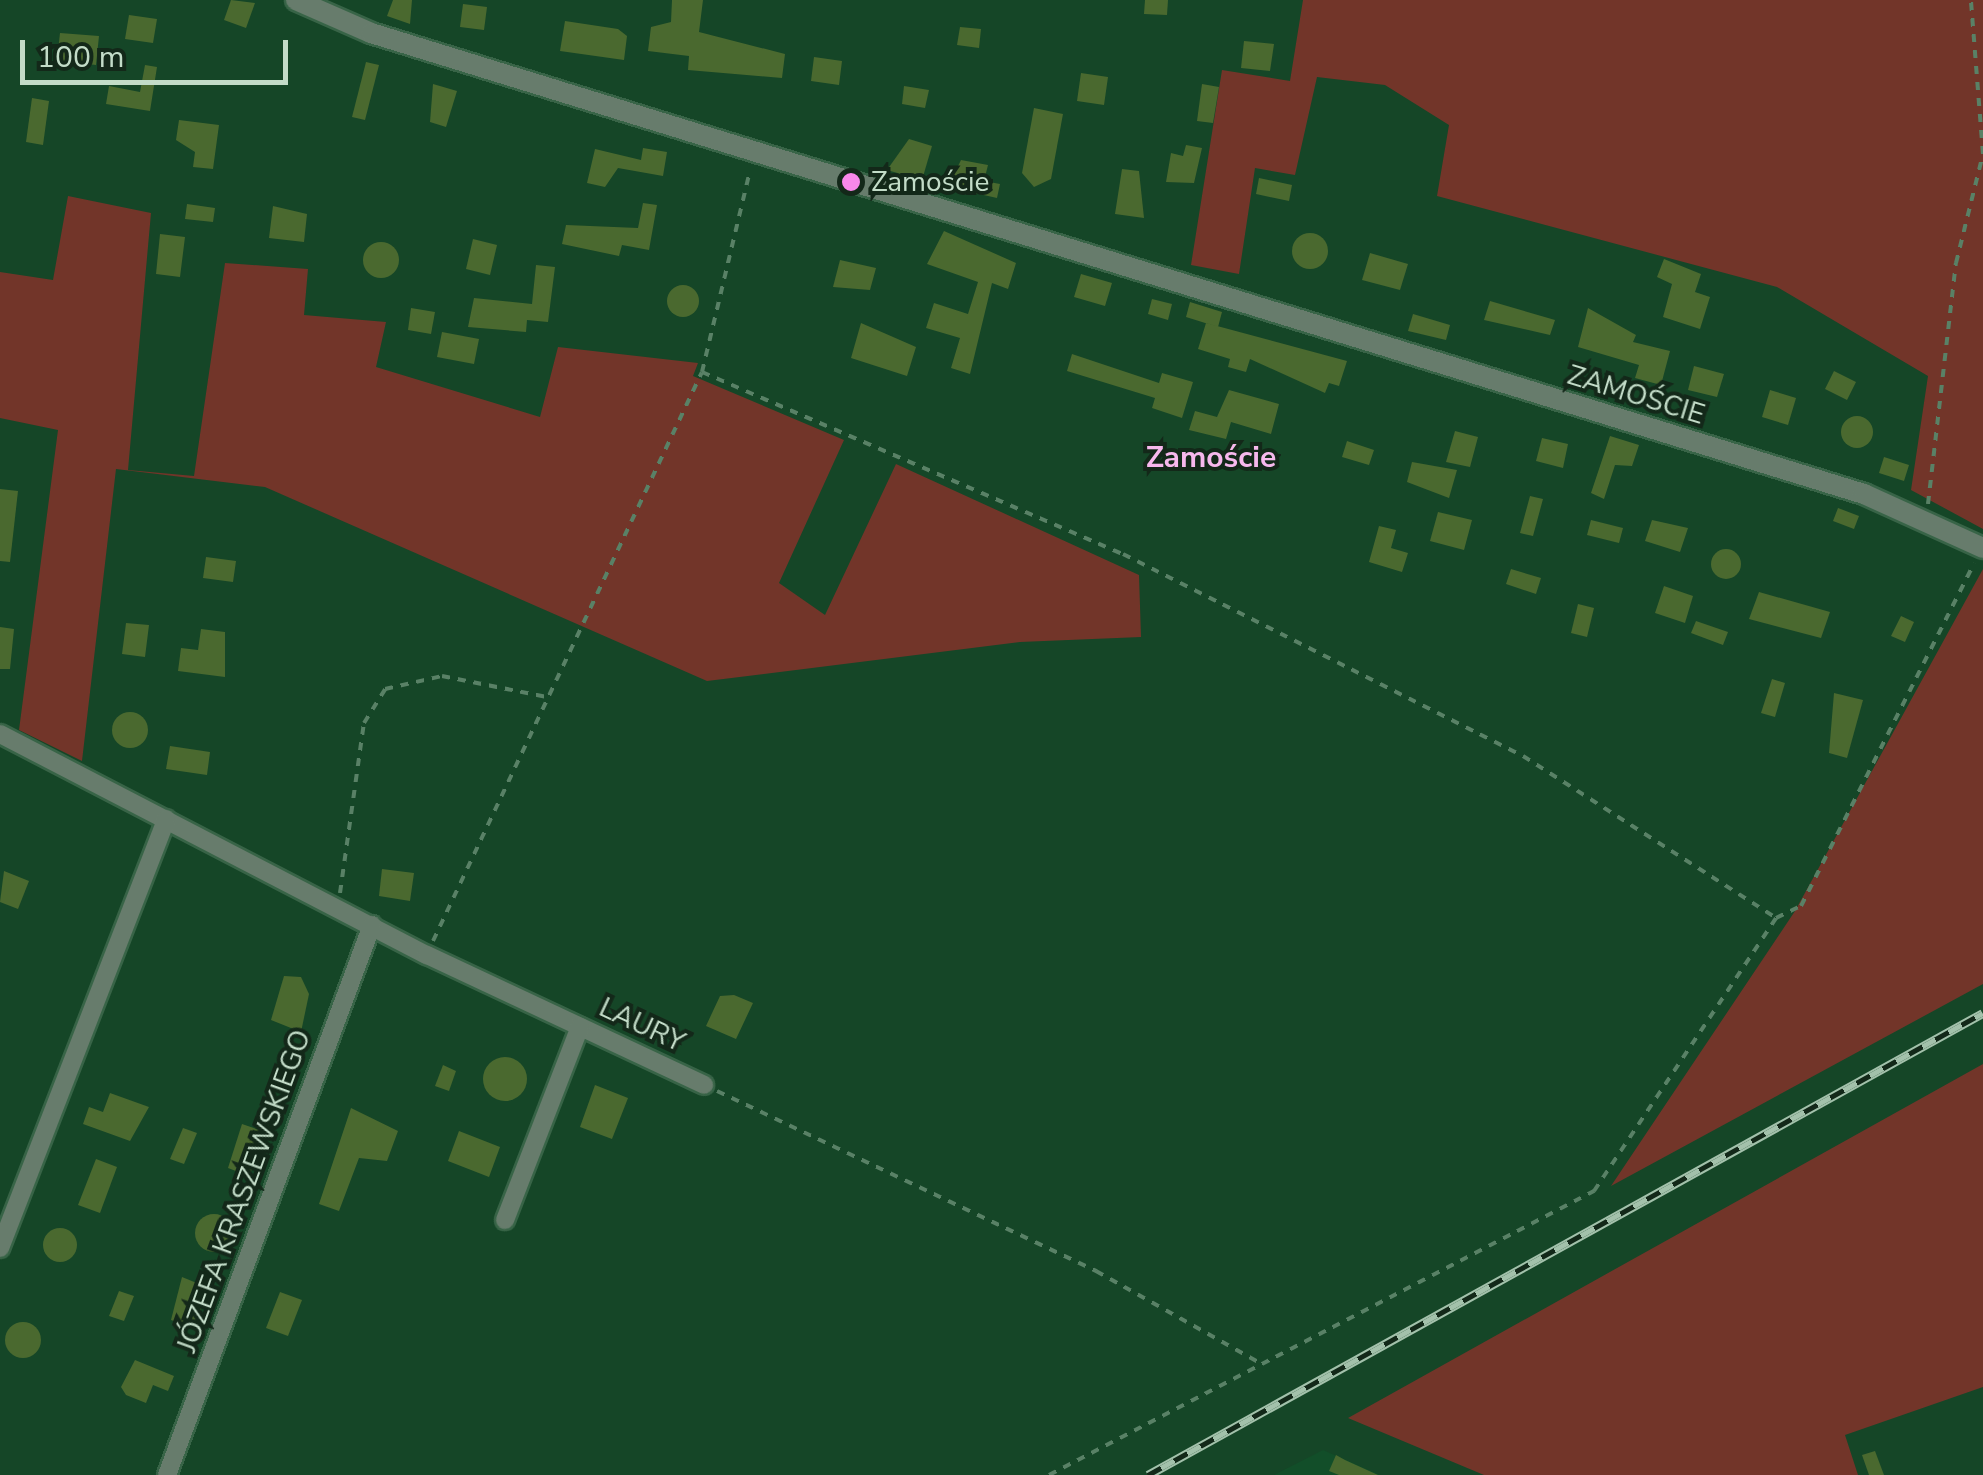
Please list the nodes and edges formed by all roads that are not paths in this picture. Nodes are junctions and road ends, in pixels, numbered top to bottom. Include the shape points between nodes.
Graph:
1 (296, 0) edge
2 (1982, 547) edge
3 (0, 734) edge
4 (166, 819) junction
5 (372, 925) junction
6 (580, 1027) junction
7 (704, 1085) road end
8 (505, 1220) dead end
9 (0, 1248) edge
10 (167, 1475) edge

1 - 2 street, ZAMOŚCIE via 371,34 1922,518
3 - 4 street, LAURY
4 - 5 street, LAURY
4 - 9 street
5 - 6 street, LAURY
5 - 10 street, JÓZEFA KRASZEWSKIEGO
6 - 7 street, LAURY
6 - 8 street

